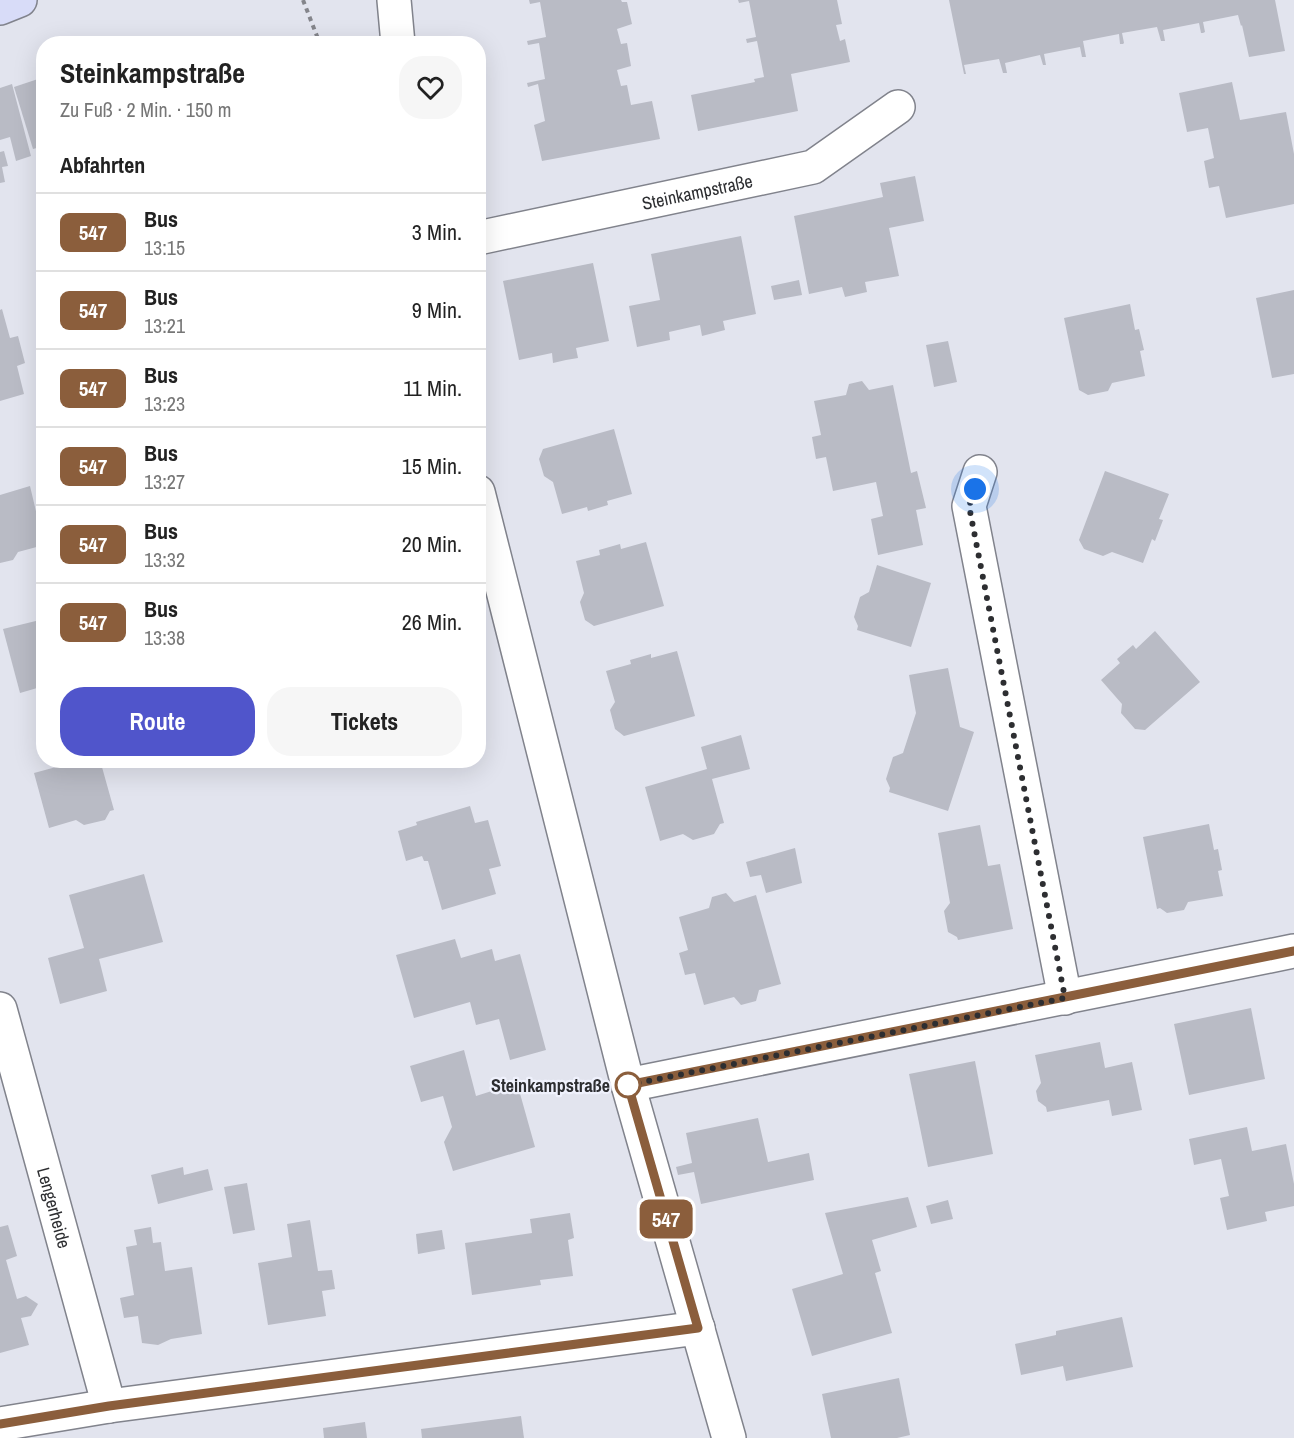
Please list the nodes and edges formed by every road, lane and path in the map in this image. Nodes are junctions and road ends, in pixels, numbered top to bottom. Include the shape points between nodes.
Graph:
1 (20, 0) edge
2 (303, 0) edge
3 (394, 0) edge
4 (0, 8) edge
5 (317, 36) edge
6 (397, 36) edge
7 (898, 107) dead end
8 (486, 236) edge
9 (980, 472) dead end
10 (486, 524) edge
11 (1294, 951) edge
12 (1065, 998) junction
13 (0, 1009) edge
14 (628, 1085) junction
15 (698, 1328) junction
16 (109, 1406) junction
17 (0, 1424) edge
18 (729, 1438) edge

1 - 4 main road
2 - 5 path
3 - 6 street
7 - 8 street, Steinkampstraße via 813,167
9 - 12 street via 969,506
10 - 14 street
11 - 12 street
12 - 14 street
13 - 16 street, Lengerheide
14 - 15 street
15 - 16 street
15 - 18 street
16 - 17 street

